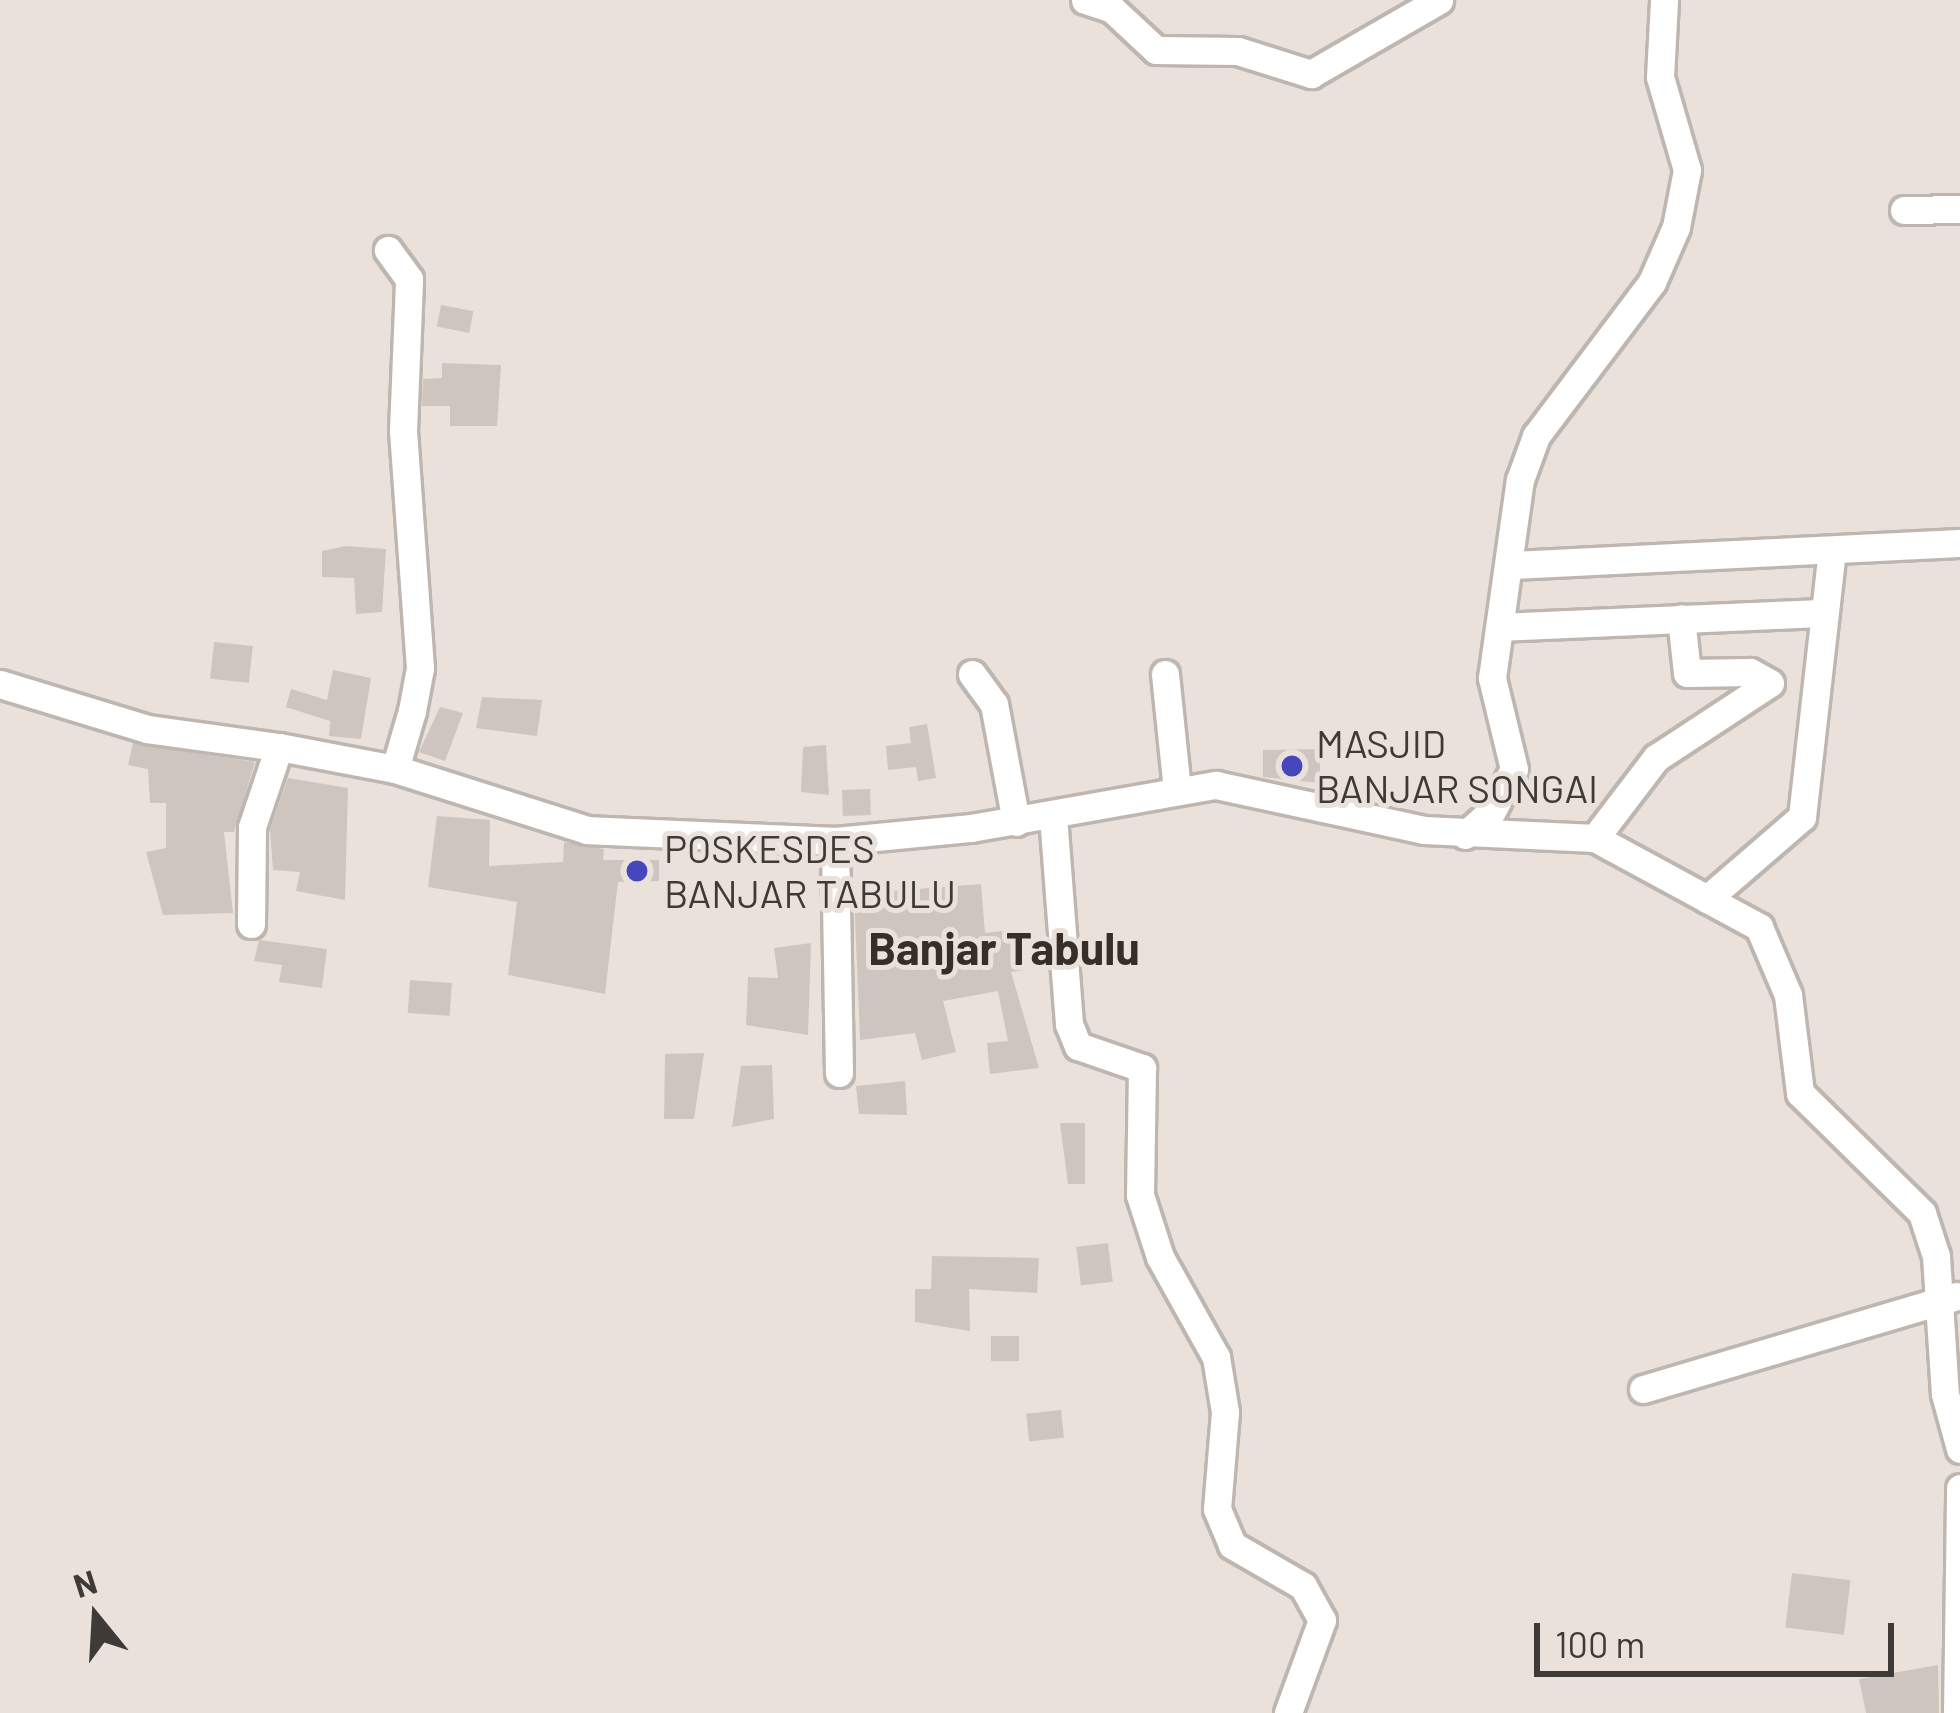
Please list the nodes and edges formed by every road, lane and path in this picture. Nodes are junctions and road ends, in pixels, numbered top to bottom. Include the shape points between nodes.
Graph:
1 (1085, 0) edge
2 (1439, 0) edge
3 (1664, 0) edge
4 (1904, 209) dead end
5 (1960, 209) edge
6 (388, 250) dead end
7 (1960, 543) edge
8 (1832, 550) junction
9 (1511, 565) junction
10 (1825, 613) junction
11 (1682, 618) junction
12 (1500, 628) junction
13 (972, 674) dead end
14 (1165, 674) dead end
15 (0, 684) edge
16 (279, 747) junction
17 (395, 769) junction
18 (1177, 790) junction
19 (1053, 816) junction
20 (1016, 821) junction
21 (1465, 835) junction
22 (1595, 838) junction
23 (835, 841) junction
24 (1707, 899) junction
25 (251, 924) dead end
26 (839, 1072) dead end
27 (1951, 1298) edge
28 (1643, 1389) dead end
29 (1960, 1449) edge
30 (1960, 1488) edge
31 (1288, 1713) edge
32 (1957, 1713) edge

1 - 2 street via 1112,9 1156,50 1238,50 1311,74
3 - 9 street via 1660,77 1688,170 1676,227 1652,282 1536,436 1520,480
4 - 5 street
6 - 17 street via 409,279 403,431 420,668
7 - 8 street
8 - 9 street
8 - 10 street
9 - 12 street
10 - 11 street
10 - 24 street via 1802,817
11 - 12 street
11 - 22 street via 1687,673 1750,672 1769,683 1656,758
12 - 21 street via 1492,698 1514,769 1492,811
13 - 20 street via 994,704
14 - 18 street
15 - 16 street via 147,729
16 - 17 street
16 - 25 street via 252,827
17 - 23 street via 587,830
18 - 19 street
18 - 21 street via 1239,786
19 - 20 street
19 - 31 street via 1069,1024 1078,1046 1142,1068 1140,1195 1160,1257 1216,1357 1225,1412 1217,1508 1232,1545 1303,1586 1322,1620
20 - 23 street
21 - 22 street
22 - 24 street
23 - 26 street
24 - 27 street via 1759,927 1789,995 1788,1057 1800,1093 1922,1213
27 - 28 street
27 - 29 street via 1945,1394
30 - 32 street

